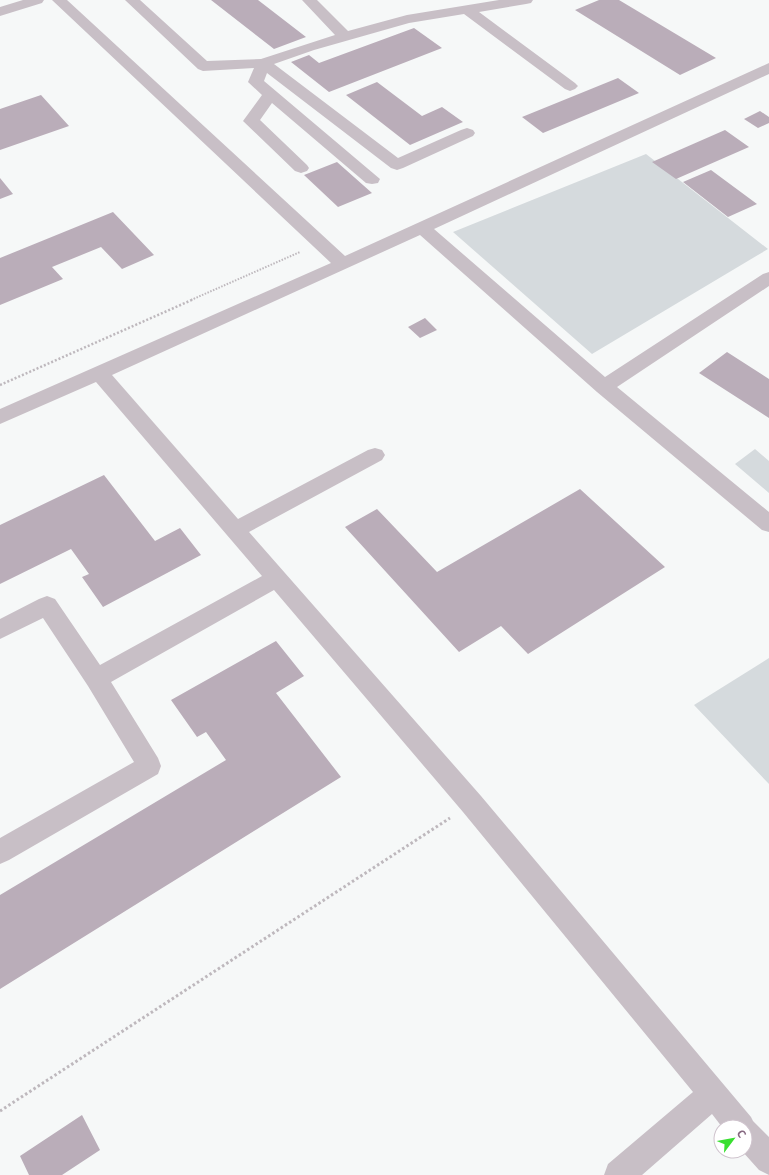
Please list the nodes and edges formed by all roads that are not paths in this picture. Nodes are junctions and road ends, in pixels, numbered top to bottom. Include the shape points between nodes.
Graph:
1 (37, 0) edge
2 (59, 0) edge
3 (132, 0) edge
4 (309, 0) edge
5 (526, 0) edge
6 (466, 9) junction
7 (0, 12) edge
8 (344, 37) junction
9 (263, 63) junction
10 (769, 68) edge
11 (570, 86) dead end
12 (271, 94) junction
13 (467, 133) dead end
14 (301, 168) dead end
15 (372, 179) dead end
16 (422, 228) junction
17 (343, 264) junction
18 (769, 278) edge
19 (99, 373) junction
20 (604, 387) junction
21 (0, 417) edge
22 (375, 455) dead end
23 (769, 524) edge
24 (235, 530) junction
25 (277, 578) junction
26 (0, 630) edge
27 (96, 679) junction
28 (0, 852) edge
29 (713, 1094) junction
30 (734, 1119) edge
31 (753, 1141) edge
32 (769, 1160) edge
33 (619, 1175) edge

1 - 7 lane
2 - 17 lane
3 - 9 lane via 203,66
4 - 8 lane
5 - 6 lane
6 - 8 lane via 432,9
6 - 11 lane
8 - 9 lane
9 - 12 lane via 256,82
9 - 13 lane via 397,165
10 - 16 lane
12 - 14 lane via 251,121
12 - 15 lane
16 - 17 lane
16 - 20 lane
17 - 19 lane
18 - 20 lane
19 - 21 lane
19 - 24 lane
20 - 23 lane
22 - 24 lane
24 - 25 lane
25 - 27 lane
25 - 29 lane via 472,804
26 - 27 lane via 47,606
27 - 28 lane via 149,766
29 - 30 lane
29 - 33 lane
31 - 32 lane

